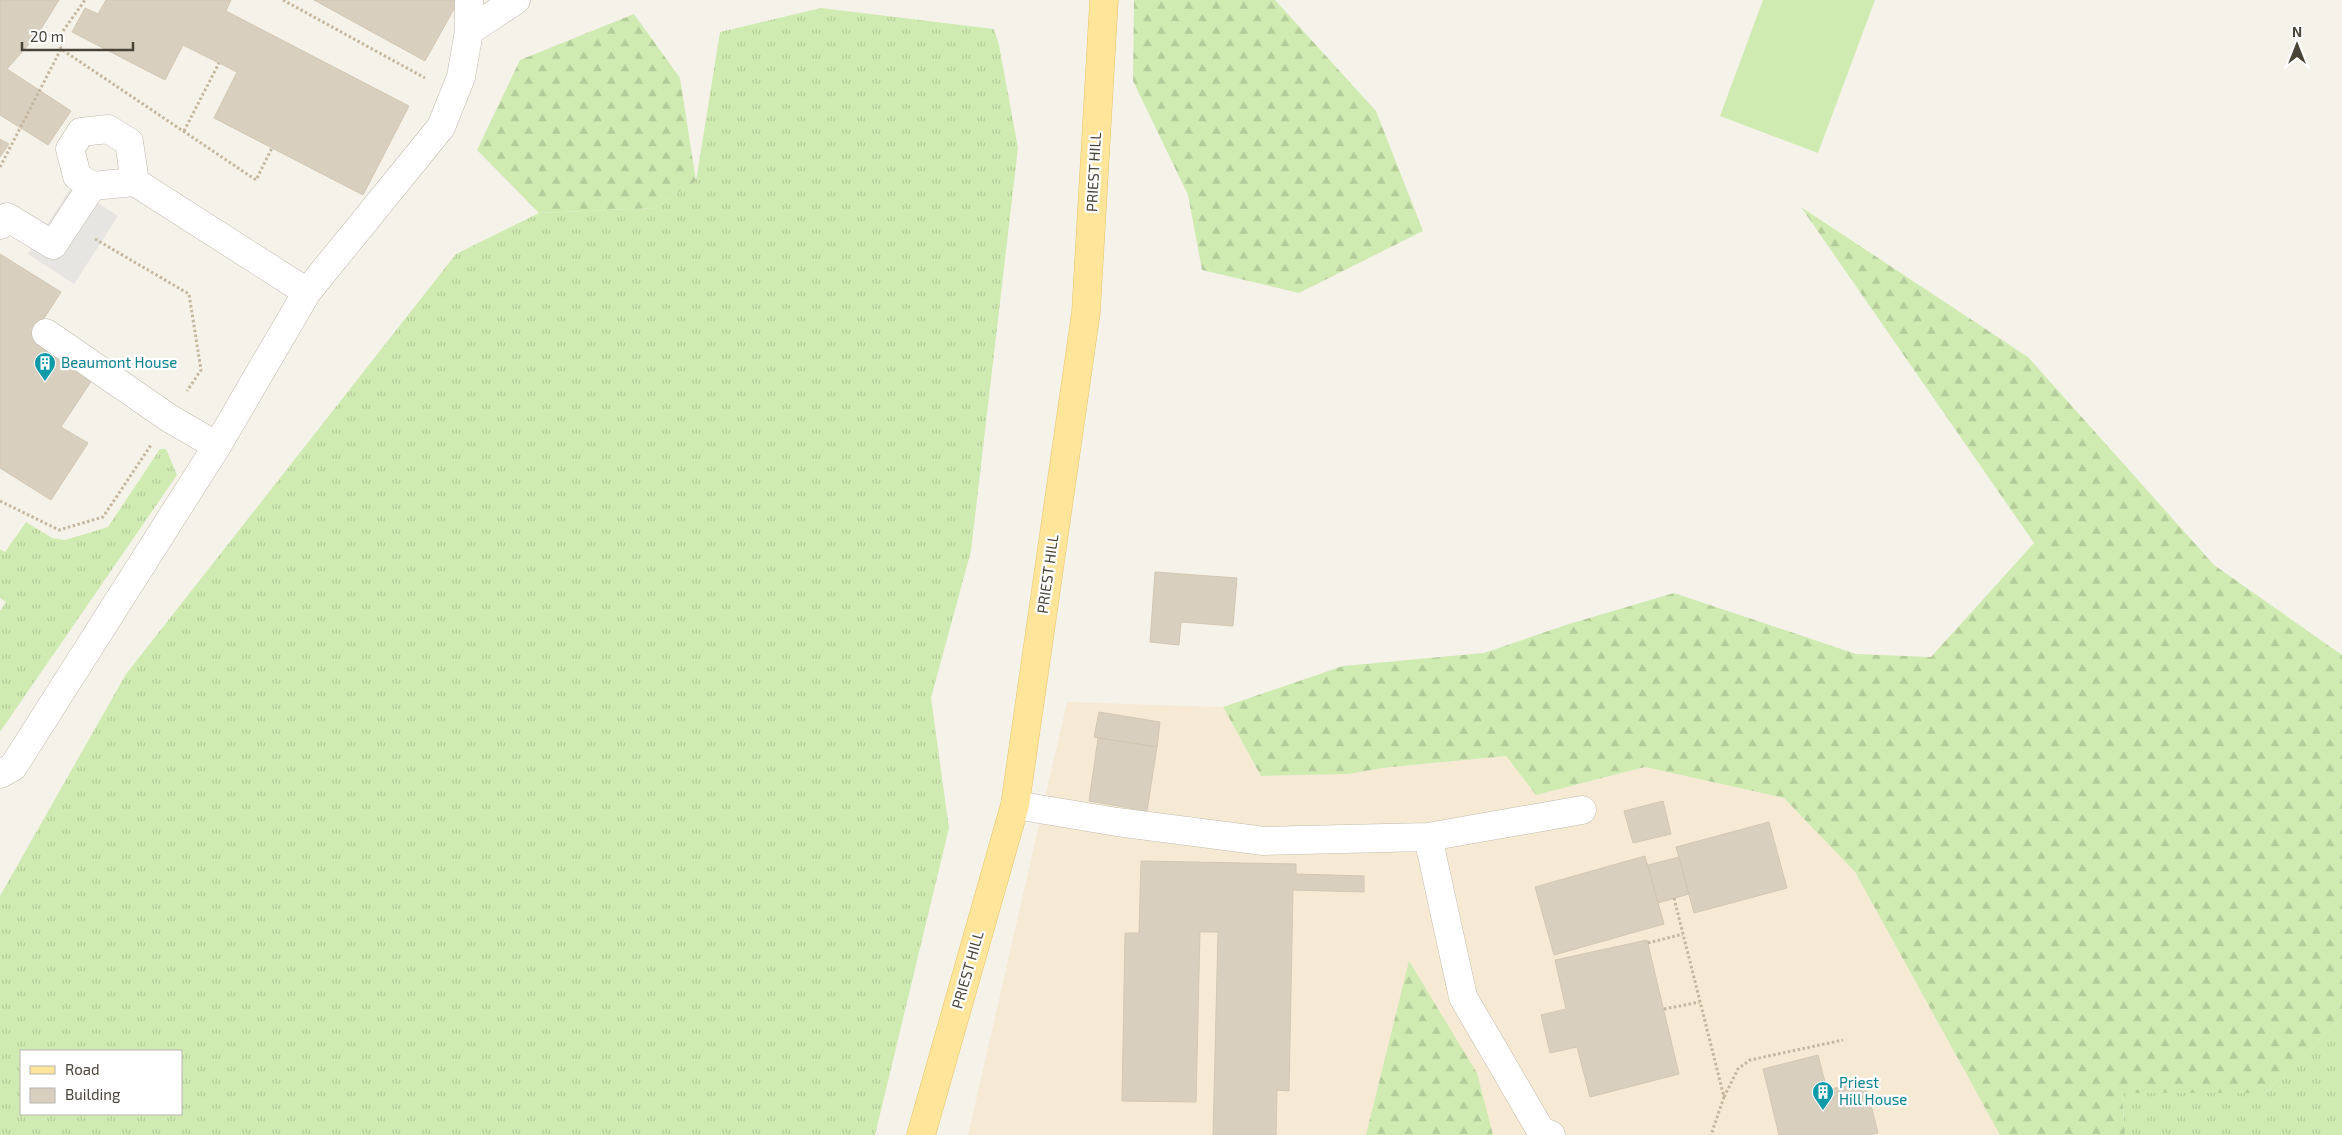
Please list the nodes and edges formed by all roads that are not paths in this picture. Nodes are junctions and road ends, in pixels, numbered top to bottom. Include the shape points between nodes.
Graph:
1 (469, 0) edge
2 (516, 0) edge
3 (1104, 0) edge
4 (469, 31) junction
5 (135, 182) junction
6 (92, 186) junction
7 (0, 225) edge
8 (307, 292) junction
9 (46, 333) dead end
10 (217, 446) junction
11 (0, 774) edge
12 (1015, 804) junction
13 (1582, 810) dead end
14 (1428, 837) junction
15 (921, 1135) edge
16 (1551, 1135) edge

1 - 4 lane
2 - 4 lane
3 - 12 main road, PRIEST HILL via 1086,312
4 - 8 lane via 461,77 440,127
5 - 6 lane
5 - 6 lane via 129,142 108,129 81,132 70,149 76,176
5 - 8 lane
6 - 7 lane via 53,246 7,217
8 - 10 lane
9 - 10 lane via 169,418
10 - 11 lane via 13,767
12 - 14 lane via 1117,822 1264,841
12 - 15 main road, PRIEST HILL
13 - 14 lane
14 - 16 lane via 1464,997 1542,1131

